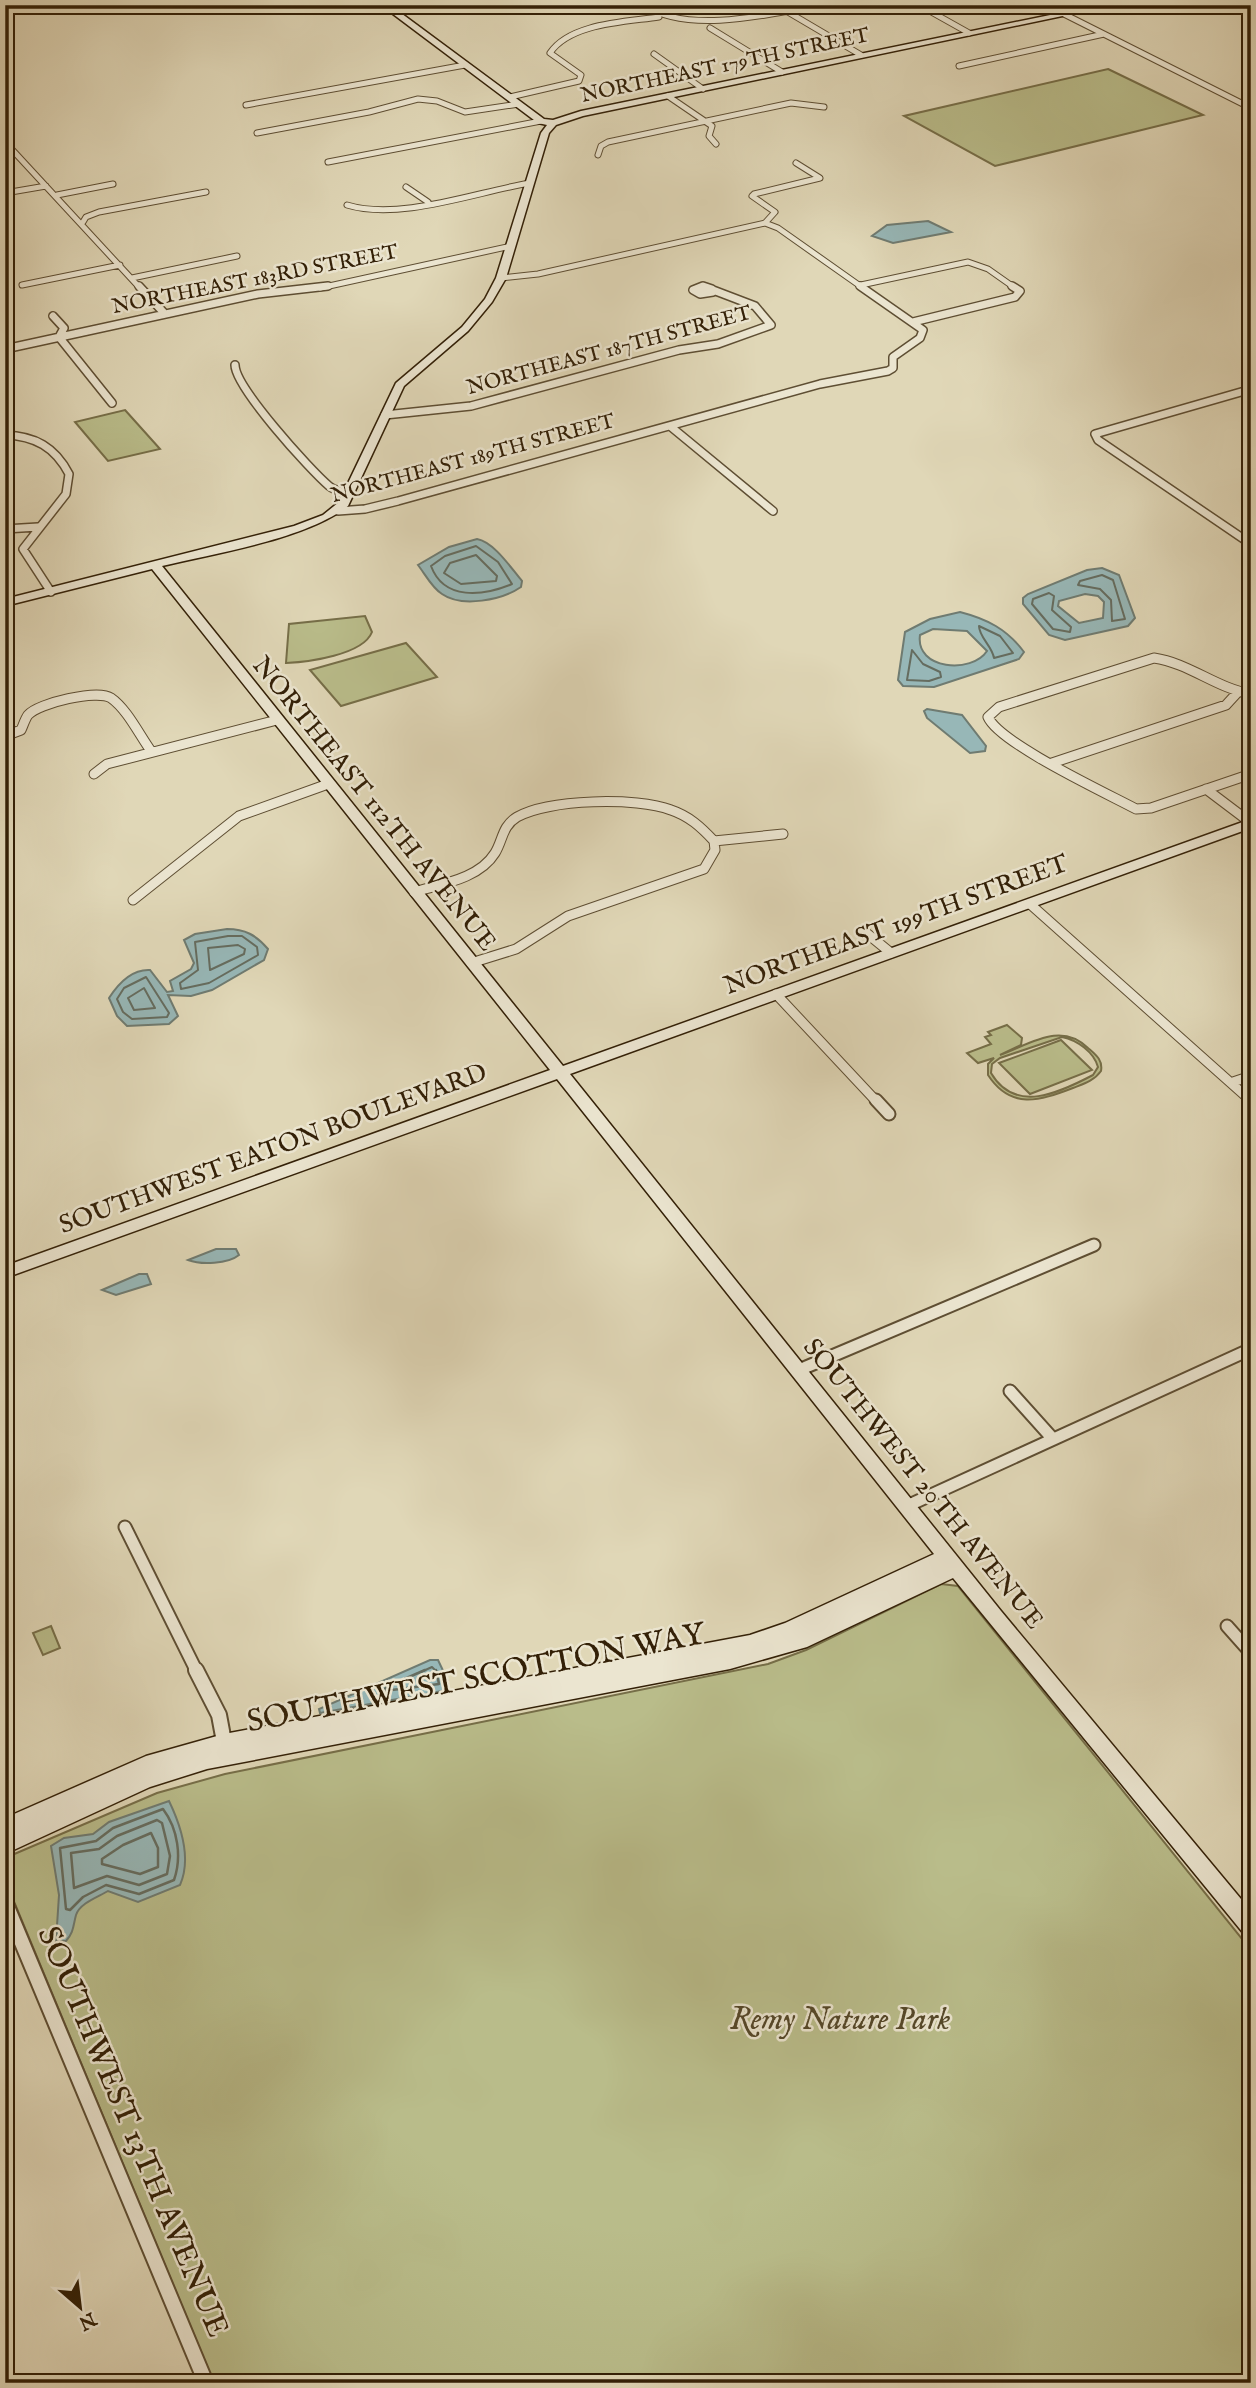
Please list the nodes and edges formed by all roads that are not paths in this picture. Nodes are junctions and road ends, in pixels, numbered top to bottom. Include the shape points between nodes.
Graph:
1 (385, 5) edge
2 (644, 5) edge
3 (821, 5) edge
4 (919, 5) edge
5 (1047, 5) edge
6 (1111, 5) edge
7 (788, 12) junction
8 (1064, 14) junction
9 (659, 17) junction
10 (710, 28) dead end
11 (969, 33) junction
12 (1104, 34) junction
13 (654, 54) dead end
14 (861, 55) junction
15 (465, 65) junction
16 (959, 66) dead end
17 (782, 72) junction
18 (703, 89) junction
19 (668, 96) junction
20 (510, 97) junction
21 (519, 104) junction
22 (246, 105) dead end
23 (824, 107) dead end
24 (1251, 108) edge
25 (541, 121) junction
26 (706, 121) junction
27 (553, 123) junction
28 (257, 133) dead end
29 (5, 142) edge
30 (716, 144) dead end
31 (598, 155) dead end
32 (328, 162) dead end
33 (796, 163) dead end
34 (530, 183) junction
35 (113, 184) dead end
36 (46, 186) junction
37 (406, 187) dead end
38 (5, 192) edge
39 (206, 192) dead end
40 (57, 195) junction
41 (428, 202) junction
42 (347, 205) dead end
43 (83, 222) junction
44 (765, 223) junction
45 (511, 246) junction
46 (237, 256) dead end
47 (121, 265) junction
48 (132, 278) junction
49 (501, 278) junction
50 (22, 285) dead end
51 (861, 285) junction
52 (713, 290) dead end
53 (165, 314) junction
54 (53, 316) dead end
55 (916, 323) junction
56 (59, 337) junction
57 (5, 349) edge
58 (235, 365) dead end
59 (1248, 390) dead end
60 (112, 403) dead end
61 (385, 415) junction
62 (670, 426) junction
63 (5, 435) edge
64 (350, 494) junction
65 (338, 511) junction
66 (772, 511) dead end
67 (38, 527) junction
68 (5, 529) edge
69 (1251, 544) edge
70 (155, 565) junction
71 (51, 592) junction
72 (5, 603) edge
73 (1237, 692) junction
74 (1251, 694) edge
75 (277, 720) junction
76 (5, 736) edge
77 (151, 751) junction
78 (1052, 763) junction
79 (94, 774) dead end
80 (1251, 774) edge
81 (328, 784) junction
82 (1206, 789) junction
83 (1251, 823) edge
84 (783, 835) dead end
85 (713, 841) junction
86 (414, 892) junction
87 (133, 900) dead end
88 (1030, 904) junction
89 (864, 931) dead end
90 (891, 953) junction
91 (471, 963) junction
92 (776, 994) junction
93 (557, 1072) junction
94 (1251, 1076) edge
95 (1233, 1082) junction
96 (1250, 1100) edge
97 (890, 1114) dead end
98 (1094, 1245) dead end
99 (5, 1272) edge
100 (1251, 1349) edge
101 (799, 1370) junction
102 (1010, 1391) dead end
103 (1053, 1439) junction
104 (907, 1506) junction
105 (125, 1527) dead end
106 (951, 1562) junction
107 (1227, 1626) dead end
108 (1251, 1653) edge
109 (225, 1749) junction
110 (5, 1827) edge
111 (5, 1844) edge
112 (5, 1902) edge
113 (1251, 1927) edge
114 (206, 2383) edge

1 - 15 street
2 - 9 street
3 - 7 street
4 - 11 street
5 - 8 street
6 - 8 street, NORTHEAST 179TH STREET
7 - 9 street via 704,22
7 - 14 street
8 - 11 street, NORTHEAST 179TH STREET
8 - 12 street
9 - 20 street via 573,34 553,46 551,53 581,75 579,82
10 - 17 street
11 - 14 street, NORTHEAST 179TH STREET
12 - 16 street
12 - 24 street
13 - 18 street
14 - 17 street, NORTHEAST 179TH STREET
15 - 20 street
15 - 22 street
17 - 18 street, NORTHEAST 179TH STREET
18 - 19 street, NORTHEAST 179TH STREET
19 - 26 street
19 - 27 street, NORTHEAST 179TH STREET
20 - 21 street
21 - 25 street
21 - 28 street via 466,112 418,99 369,113
23 - 26 street via 795,102
25 - 27 street
25 - 32 street
26 - 30 street via 712,126 709,136
26 - 31 street via 604,143
27 - 34 street via 546,129
29 - 36 street
33 - 44 street via 820,178 754,194 775,212
34 - 41 street
34 - 45 street
35 - 40 street
36 - 38 street
36 - 40 street
37 - 41 street
39 - 43 street via 99,212
40 - 43 street
41 - 42 street via 376,211
43 - 47 street
44 - 49 street via 538,274
44 - 51 street
45 - 49 street
45 - 53 street, NORTHEAST 183RD STREET via 313,289 258,294
46 - 48 street
47 - 48 street
47 - 50 street
48 - 53 street
49 - 61 street via 474,319 400,385
51 - 55 street
51 - 55 street via 951,264 976,264 1020,291 1015,297
52 - 61 street, NORTHEAST 187TH STREET via 747,302 771,325 718,344 679,350 471,406
53 - 56 street, NORTHEAST 183RD STREET
54 - 56 street via 64,328
55 - 62 street, NORTHEAST 189TH STREET via 923,330 920,338 896,353 888,371 820,384
56 - 57 street, NORTHEAST 183RD STREET
56 - 60 street
58 - 64 street via 235,373 254,403 331,488
59 - 69 street via 1095,434
61 - 64 street
62 - 65 street, NORTHEAST 189TH STREET via 398,501
62 - 66 street
63 - 67 street via 42,440 69,474 66,494
64 - 65 street
65 - 70 street, NORTHEAST 189TH STREET via 306,526
67 - 68 street
67 - 71 street via 23,549
70 - 71 street, NORTHEAST 189TH STREET
70 - 75 street, NORTHEAST 112TH AVENUE
71 - 72 street, NORTHEAST 189TH STREET
73 - 74 street
73 - 78 street via 1226,705
73 - 78 street via 1174,662 1154,658 999,707 988,716 996,729
75 - 77 street
75 - 81 street, NORTHEAST 112TH AVENUE
76 - 77 street via 23,728 29,714 39,708 102,694 113,699
77 - 79 street via 107,764
78 - 82 street via 1126,806 1141,809
80 - 82 street
81 - 86 street, NORTHEAST 112TH AVENUE
81 - 87 street via 239,816
82 - 83 street
83 - 88 street, NORTHEAST 199TH STREET
84 - 85 street
85 - 86 street via 678,813 648,802 551,808 521,815 503,829 498,849 478,870
85 - 91 street via 715,850 704,869 568,916 516,949
86 - 91 street, NORTHEAST 112TH AVENUE
88 - 90 street, NORTHEAST 199TH STREET
88 - 95 street
89 - 90 street
90 - 92 street, NORTHEAST 199TH STREET
91 - 93 street, NORTHEAST 112TH AVENUE
92 - 93 street, NORTHEAST 199TH STREET
92 - 97 street
93 - 99 main road, SOUTHWEST EATON BOULEVARD
93 - 101 street, SOUTHWEST 20TH AVENUE
94 - 95 street
95 - 96 street
98 - 101 street
100 - 103 street
101 - 104 street, SOUTHWEST 20TH AVENUE
102 - 103 street
103 - 104 street
104 - 106 street, SOUTHWEST 20TH AVENUE
105 - 109 street via 219,1715
106 - 109 street, SOUTHWEST SCOTTON WAY via 781,1648
106 - 113 street, SOUTHWEST 20TH AVENUE
107 - 108 street
109 - 110 street, SOUTHWEST SCOTTON WAY via 153,1762
109 - 111 street, SOUTHWEST SCOTTON WAY
112 - 114 street, SOUTHWEST 13TH AVENUE

